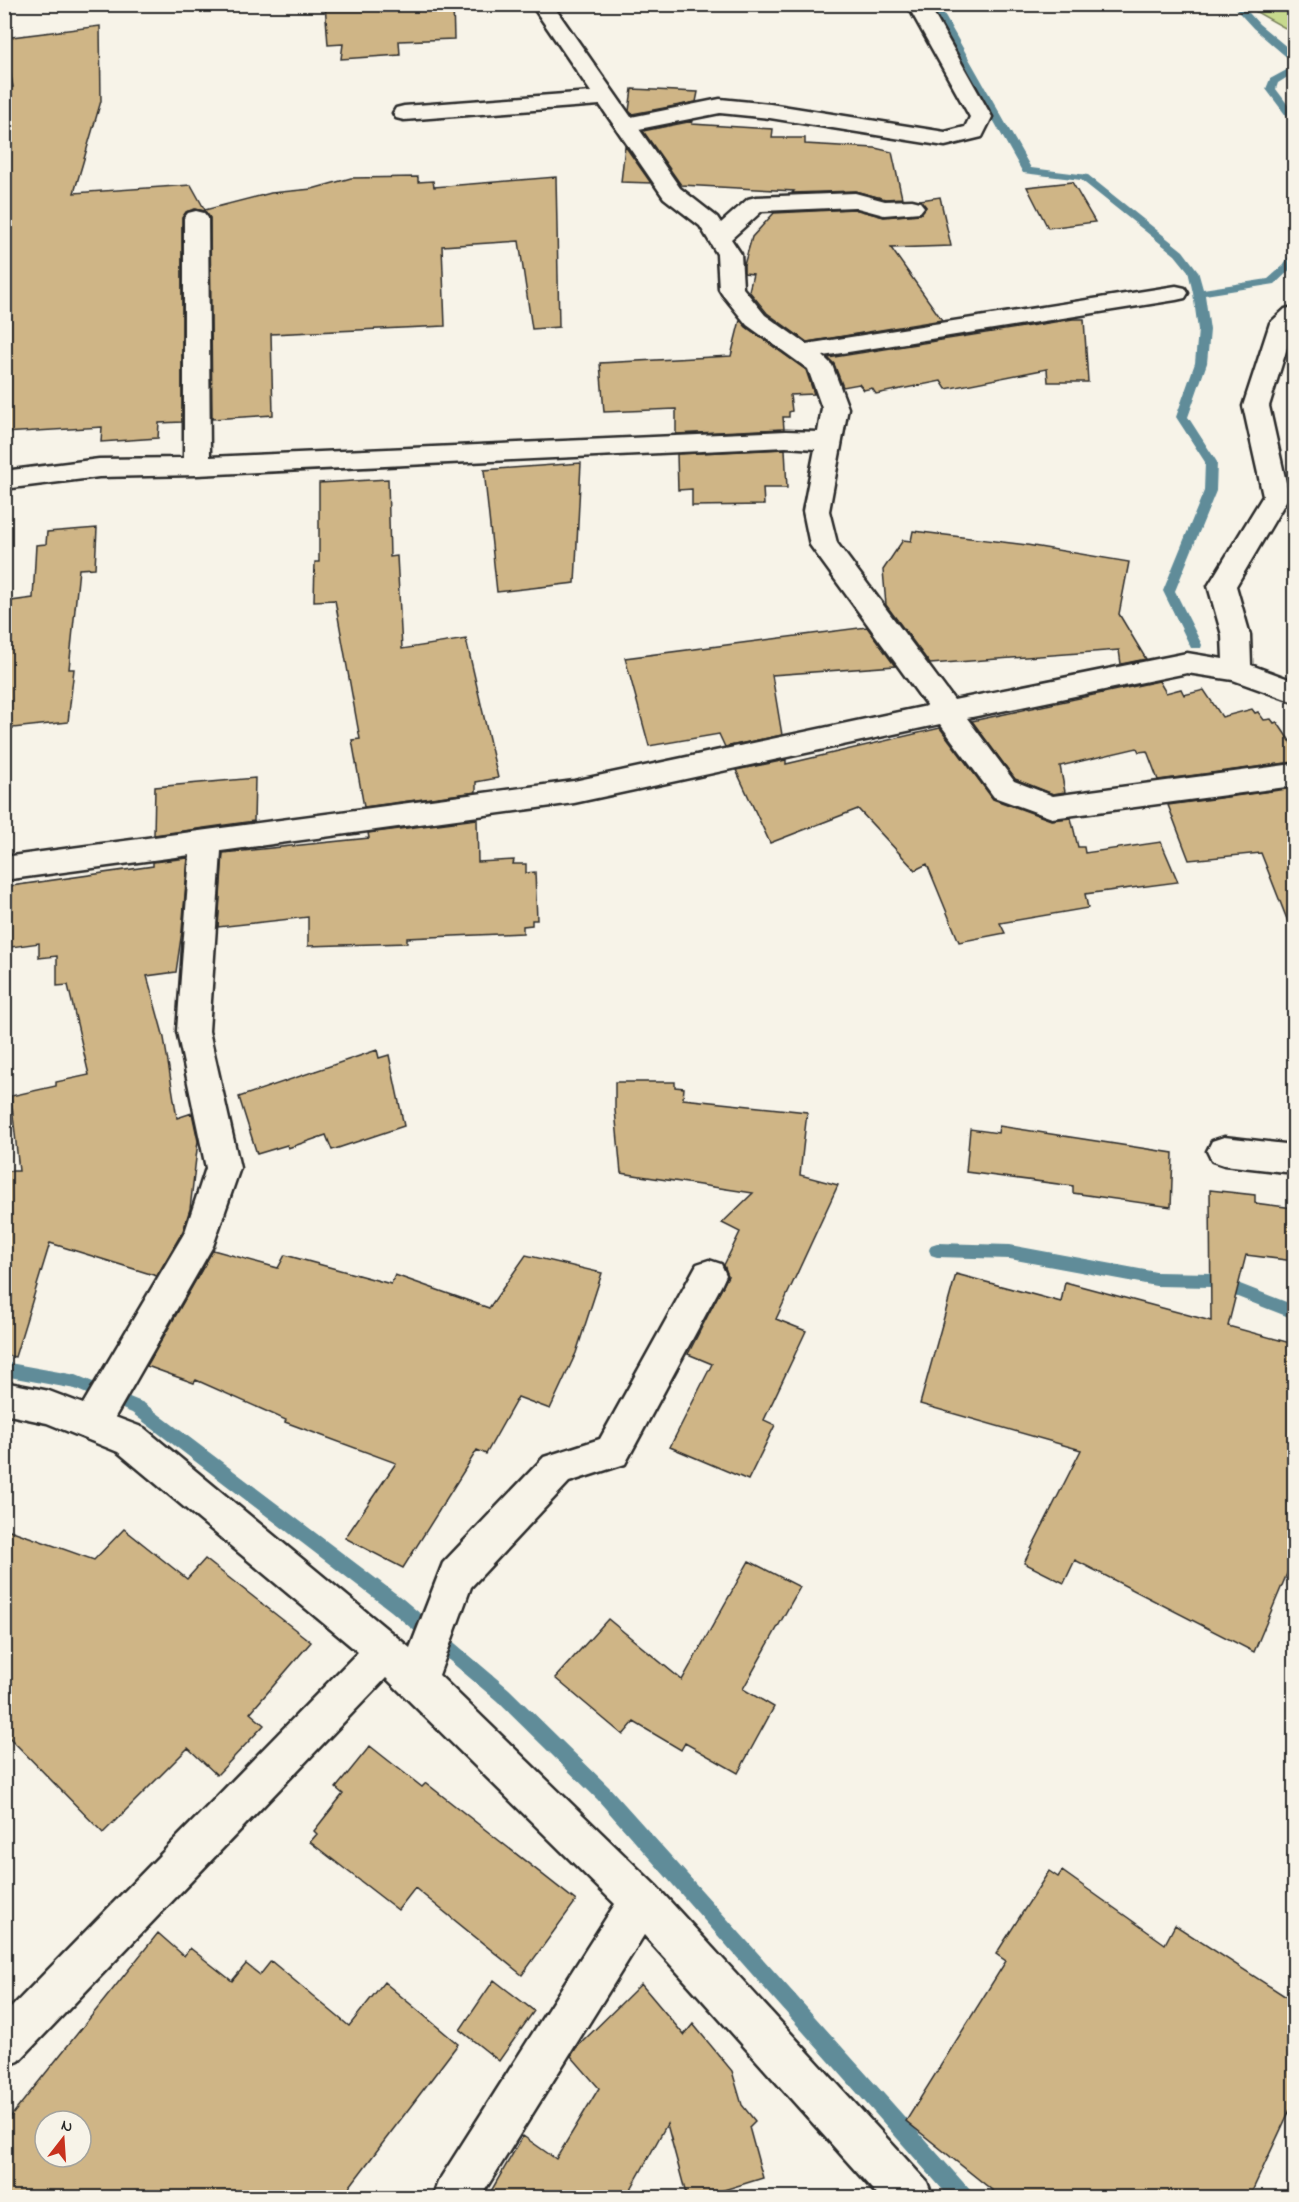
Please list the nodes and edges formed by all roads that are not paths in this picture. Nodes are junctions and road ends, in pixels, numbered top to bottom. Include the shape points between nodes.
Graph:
1 (541, 4) edge
2 (917, 4) edge
3 (607, 98) junction
4 (404, 113) dead end
5 (625, 125) junction
6 (912, 207) dead end
7 (196, 218) dead end
8 (719, 237) junction
9 (1176, 293) dead end
10 (1294, 314) edge
11 (1286, 343) edge
12 (802, 352) junction
13 (830, 441) junction
14 (197, 466) junction
15 (4, 480) edge
16 (1237, 671) junction
17 (1294, 692) edge
18 (946, 712) junction
19 (1294, 775) edge
20 (206, 842) junction
21 (4, 868) edge
22 (1224, 1151) dead end
23 (1294, 1160) edge
24 (710, 1275) dead end
25 (4, 1398) edge
26 (91, 1424) junction
27 (386, 1651) junction
28 (417, 1681) junction
29 (642, 1901) junction
30 (4, 2046) edge
31 (454, 2198) edge
32 (911, 2198) edge

1 - 3 street
2 - 5 street via 981,117 974,132 945,139 720,106
3 - 4 street
3 - 5 street
5 - 8 street via 672,193 709,222
6 - 8 street via 884,208 855,200 756,204
7 - 14 street
8 - 12 street via 729,254 731,289 756,320
9 - 12 street
10 - 11 street via 1282,323
11 - 16 street via 1256,406 1276,496 1222,586 1236,635
12 - 13 street via 819,365 835,408
13 - 14 street via 786,439
13 - 18 street via 816,511 824,544
14 - 15 street via 99,468
16 - 17 street
16 - 18 street via 1187,663
18 - 19 street via 1004,789 1052,807
18 - 20 street via 574,792
20 - 21 street
20 - 26 street via 193,1031 223,1168 201,1236
22 - 23 street
24 - 28 street via 612,1452 557,1468 456,1576
25 - 26 street via 49,1407
26 - 27 street via 130,1440
27 - 28 street
27 - 30 street
28 - 29 street
29 - 31 street
29 - 32 street

